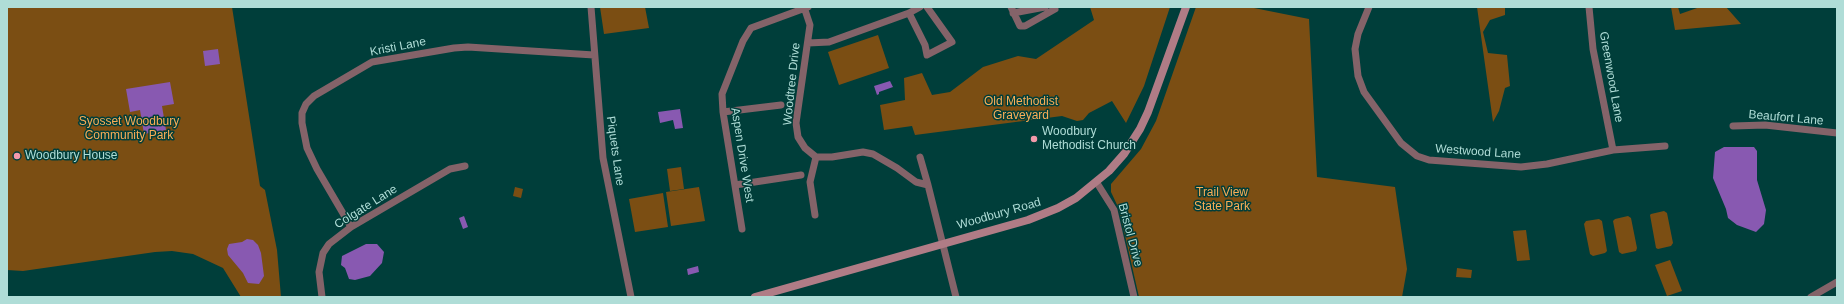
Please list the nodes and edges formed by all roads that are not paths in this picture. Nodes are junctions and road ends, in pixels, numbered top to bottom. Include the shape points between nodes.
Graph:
1 (591, 7) edge
2 (806, 7) edge
3 (920, 7) edge
4 (927, 7) edge
5 (1045, 7) edge
6 (1054, 7) edge
7 (1186, 7) edge
8 (1369, 7) edge
9 (1589, 7) edge
10 (1012, 10) edge
11 (909, 13) junction
12 (808, 43) junction
13 (594, 55) junction
14 (781, 105) dead end
15 (723, 112) junction
16 (1733, 126) dead end
17 (1837, 134) edge
18 (1666, 146) dead end
19 (1613, 150) junction
20 (816, 157) junction
21 (920, 157) dead end
22 (465, 166) dead end
23 (801, 175) dead end
24 (1096, 183) junction
25 (735, 185) junction
26 (928, 185) junction
27 (814, 215) dead end
28 (351, 226) junction
29 (742, 229) dead end
30 (943, 243) junction
31 (1837, 282) edge
32 (322, 297) edge
33 (630, 297) edge
34 (755, 297) edge
35 (956, 297) edge
36 (1134, 297) edge
37 (1811, 297) edge

1 - 13 street, Piquets Lane
2 - 12 street, Woodtree Drive via 810,25
2 - 15 street, Aspen Drive West via 751,28 743,41 722,94
3 - 11 street
4 - 11 street via 952,42 927,55
5 - 10 street
6 - 10 street via 1055,9 1024,26 1020,26
7 - 24 main road, Woodbury Road via 1140,129 1124,154
8 - 19 street, Westwood Lane via 1355,49 1358,76 1364,92 1401,143 1417,156 1429,160 1521,167
9 - 19 street, Greenwood Lane via 1593,49
11 - 12 street via 829,42
12 - 20 street, Woodtree Drive via 796,123 798,137 805,148
13 - 28 street, Kristi Lane via 454,48 372,62 314,96 302,113 306,148
13 - 33 street, Piquets Lane via 603,158
14 - 15 street
15 - 25 street, Aspen Drive West
16 - 17 street, Beaufort Lane via 1765,125
18 - 19 street, Westwood Lane
20 - 26 street via 863,152 873,154 916,182
20 - 27 street via 810,182
21 - 26 street
22 - 28 street, Colgate Lane via 450,169
23 - 25 street
24 - 30 main road, Woodbury Road via 1076,198 1049,212
24 - 36 street, Bristol Drive via 1114,210
25 - 29 street, Aspen Drive West
26 - 30 street
28 - 32 street, Colgate Lane via 329,244 323,253 319,272
30 - 34 main road, Woodbury Road
30 - 35 street
31 - 37 street

